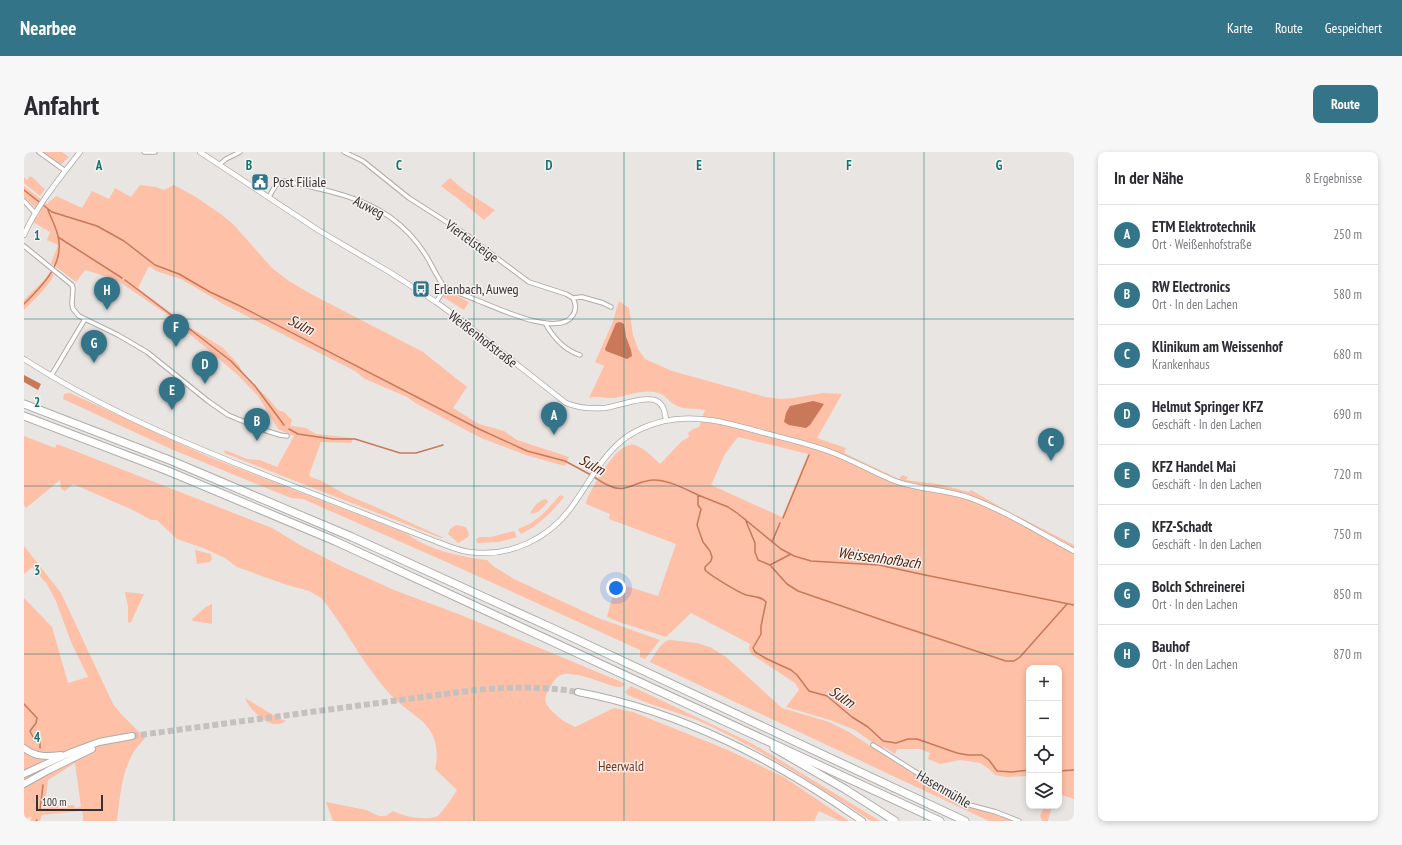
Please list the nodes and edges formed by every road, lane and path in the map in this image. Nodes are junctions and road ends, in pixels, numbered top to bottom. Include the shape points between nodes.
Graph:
1 (39, 152) edge
2 (80, 152) edge
3 (144, 152) edge
4 (155, 152) edge
5 (200, 152) edge
6 (240, 152) edge
7 (344, 152) edge
8 (220, 164) junction
9 (64, 170) junction
10 (269, 197) junction
11 (24, 201) edge
12 (36, 211) junction
13 (24, 235) edge
14 (24, 246) edge
15 (446, 288) junction
16 (573, 298) junction
17 (436, 302) junction
18 (610, 307) dead end
19 (85, 319) junction
20 (545, 323) junction
21 (580, 355) dead end
22 (24, 359) edge
23 (51, 376) junction
24 (24, 404) edge
25 (24, 416) edge
26 (666, 420) junction
27 (287, 436) dead end
28 (1074, 551) edge
29 (578, 692) tunnel mouth
30 (752, 734) junction
31 (873, 746) dead end
32 (24, 748) edge
33 (72, 752) junction
34 (24, 774) edge
35 (24, 784) edge
36 (862, 821) edge
37 (895, 821) edge
38 (940, 821) edge
39 (965, 821) edge
40 (1020, 821) edge

1 - 9 street
2 - 9 street
3 - 4 street
5 - 8 street, Weißenhofstraße
6 - 8 street
7 - 16 street, Viertelsteige via 363,162 409,198 467,235 521,277
8 - 10 street, Weißenhofstraße
9 - 12 street
10 - 15 street, Auweg via 277,184 285,181 347,196 371,206 408,232
10 - 17 street, Weißenhofstraße
11 - 12 street
12 - 13 street
14 - 19 street via 72,286 73,309
15 - 17 street
15 - 20 street via 519,318
16 - 18 street, Viertelsteige via 603,303
16 - 20 street via 576,306 571,317 564,322
17 - 26 street, Weißenhofstraße via 566,403 596,408 647,399 660,403
19 - 23 street
19 - 27 street via 118,334 147,352 228,414 267,431
20 - 21 street via 556,340
22 - 23 street
23 - 26 street via 105,406 198,449 442,544 469,552 502,552 536,539 565,515 594,472 621,440 638,430
24 - 39 highway via 172,461 405,560
25 - 30 highway via 292,522
26 - 28 street via 708,419 811,445 905,484 958,494 980,502
29 - 36 main road via 635,705 717,736 763,758
30 - 37 highway
30 - 38 highway
31 - 40 street, Hasenmühle via 966,804
32 - 33 main road via 44,756
33 - 34 main road
33 - 35 main road via 99,742 130,737 89,750

